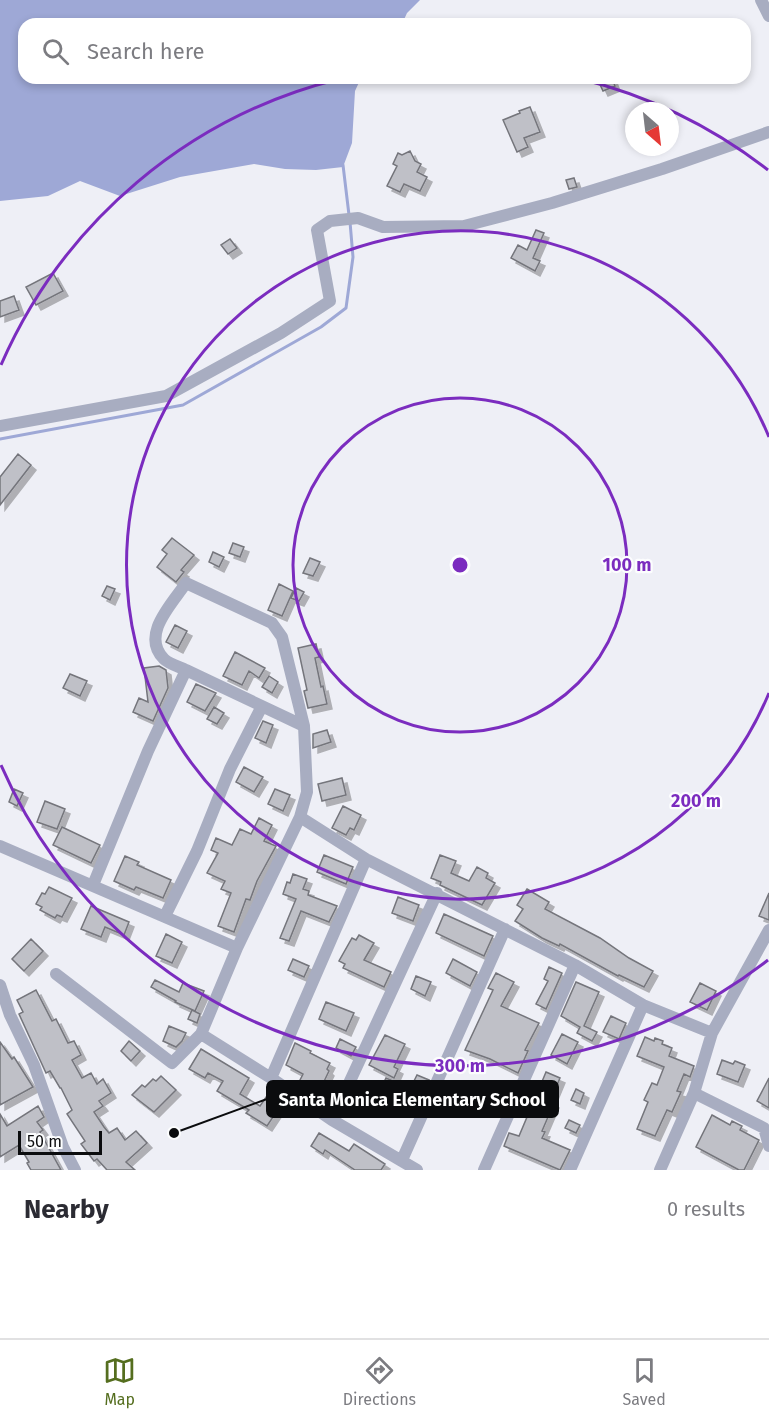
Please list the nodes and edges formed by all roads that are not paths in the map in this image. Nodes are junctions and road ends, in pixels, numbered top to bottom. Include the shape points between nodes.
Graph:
1 (761, 0) edge
2 (769, 16) edge
3 (769, 132) edge
4 (0, 426) edge
5 (186, 670) junction
6 (262, 706) junction
7 (304, 726) junction
8 (300, 817) junction
9 (0, 846) edge
10 (366, 859) junction
11 (93, 885) junction
12 (437, 893) junction
13 (165, 916) junction
14 (505, 929) junction
15 (769, 930) edge
16 (237, 948) junction
17 (575, 964) junction
18 (56, 974) dead end
19 (0, 985) edge
20 (643, 1005) junction
21 (712, 1033) junction
22 (201, 1034) junction
23 (271, 1078) junction
24 (694, 1093) junction
25 (332, 1120) junction
26 (769, 1146) edge
27 (402, 1160) junction
28 (75, 1170) edge
29 (417, 1170) edge
30 (484, 1170) edge
31 (570, 1170) edge
32 (660, 1170) edge

1 - 2 street
3 - 4 street via 552,203 464,226 383,227 358,218 330,221 318,230 330,301 281,333 165,396
5 - 6 street
5 - 7 street via 165,659 155,643 156,627 186,583 272,623 282,637
5 - 11 street
6 - 7 street
6 - 13 street
7 - 8 street via 308,792
8 - 10 street
8 - 16 street
9 - 11 street
10 - 12 street
10 - 23 street
11 - 13 street
12 - 14 street
12 - 25 street
13 - 16 street
14 - 17 street
14 - 27 street
15 - 21 street
16 - 22 street
17 - 20 street
17 - 30 street
18 - 22 street via 172,1063
19 - 28 street
20 - 21 street
20 - 31 street
21 - 24 street
22 - 23 street
23 - 25 street
24 - 26 street via 764,1128
24 - 32 street
25 - 27 street
27 - 29 street

